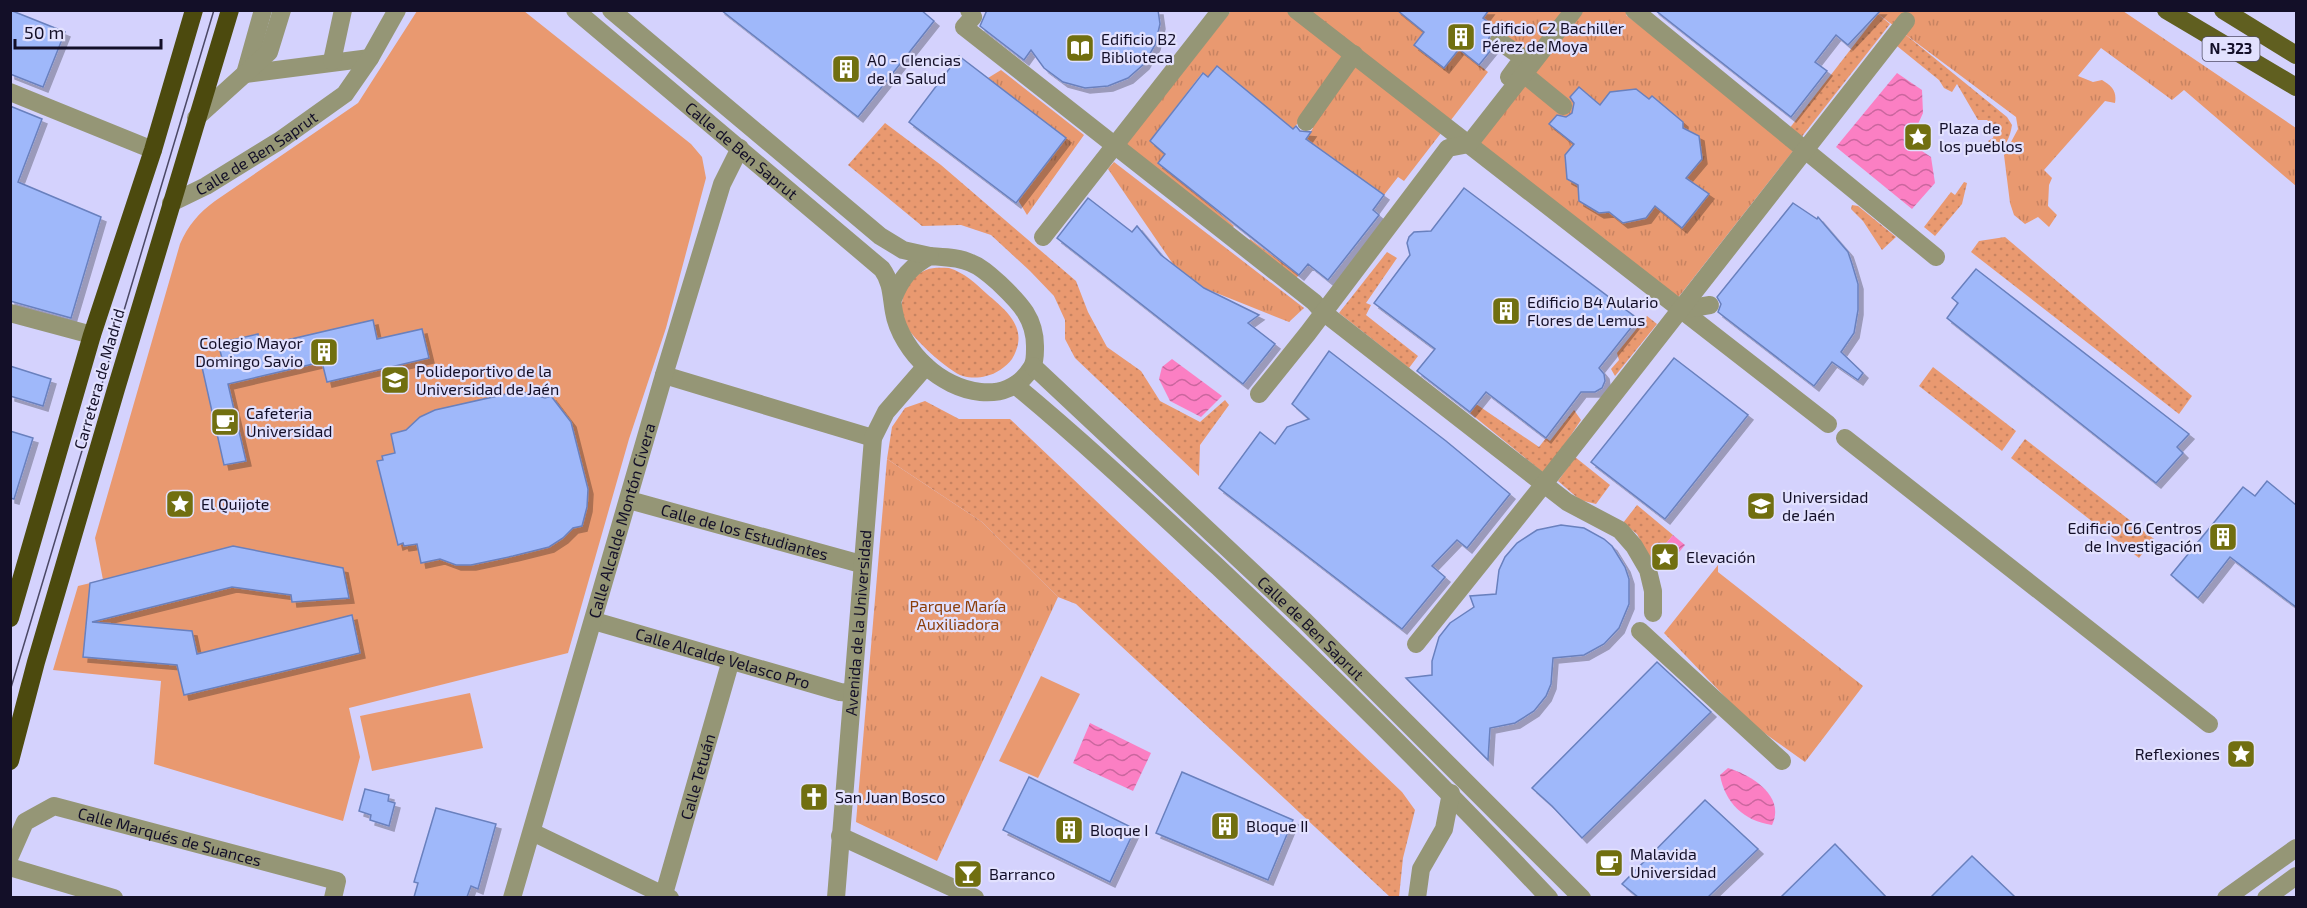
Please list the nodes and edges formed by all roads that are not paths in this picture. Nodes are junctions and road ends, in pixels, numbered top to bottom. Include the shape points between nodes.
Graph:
1 (194, 10) edge
2 (230, 10) edge
3 (263, 10) edge
4 (282, 10) edge
5 (343, 10) edge
6 (397, 10) edge
7 (575, 10) edge
8 (611, 10) edge
9 (969, 10) edge
10 (1221, 10) edge
11 (1296, 10) edge
12 (1574, 10) edge
13 (1634, 10) edge
14 (2166, 10) edge
15 (2223, 10) edge
16 (1906, 21) dead end
17 (1499, 41) dead end
18 (1354, 54) junction
19 (2296, 55) edge
20 (370, 58) junction
21 (332, 61) junction
22 (245, 74) junction
23 (1525, 75) junction
24 (2296, 87) edge
25 (10, 92) edge
26 (1563, 106) dead end
27 (196, 118) junction
28 (1306, 122) dead end
29 (1466, 141) junction
30 (1115, 146) junction
31 (740, 148) junction
32 (153, 150) junction
33 (1806, 151) junction
34 (171, 203) junction
35 (1043, 237) dead end
36 (930, 256) junction
37 (1936, 257) dead end
38 (893, 299) junction
39 (1710, 306) dead end
40 (1680, 310) junction
41 (1323, 312) junction
42 (10, 313) edge
43 (92, 335) junction
44 (926, 366) junction
45 (1033, 366) junction
46 (664, 375) junction
47 (1015, 385) junction
48 (1259, 394) dead end
49 (1828, 424) dead end
50 (873, 438) junction
51 (1845, 438) dead end
52 (1544, 484) junction
53 (629, 500) junction
54 (861, 564) junction
55 (1653, 614) dead end
56 (10, 618) edge
57 (594, 621) junction
58 (1640, 631) dead end
59 (1416, 644) dead end
60 (731, 660) junction
61 (851, 693) junction
62 (2209, 724) dead end
63 (10, 760) edge
64 (1782, 761) dead end
65 (1450, 793) junction
66 (532, 832) junction
67 (840, 836) junction
68 (2296, 848) edge
69 (10, 856) edge
70 (10, 867) edge
71 (2296, 876) edge
72 (667, 896) edge
73 (114, 897) edge
74 (333, 897) edge
75 (512, 897) edge
76 (836, 897) edge
77 (975, 897) edge
78 (1417, 897) edge
79 (1549, 897) edge
80 (1582, 897) edge
81 (2226, 897) edge
82 (2266, 897) edge

1 - 32 highway, Carretera de Madrid
2 - 27 highway, Carretera de Madrid
3 - 22 street
4 - 22 street via 269,52
5 - 21 street
6 - 20 street, Calle de Ben Saprut
7 - 31 street, Calle de Ben Saprut
8 - 36 street, Calle de Ben Saprut via 880,236 903,250
9 - 30 street via 973,17 964,27
10 - 30 street
11 - 18 street
12 - 23 street
13 - 33 street
14 - 24 main road, N-323
15 - 19 main road, N-323
16 - 33 street
17 - 29 street via 1523,58
18 - 28 street
18 - 29 street
20 - 21 street
20 - 34 street, Calle de Ben Saprut via 345,94 279,141
21 - 22 street
22 - 27 street
23 - 26 street
23 - 29 street
25 - 32 street
27 - 34 highway, Carretera de Madrid
29 - 40 street
29 - 41 street via 1448,148
30 - 35 street
30 - 41 street
31 - 38 street, Calle de Ben Saprut via 882,269 889,279
31 - 46 street, Calle Alcalde Montón Civera via 722,184
32 - 43 highway, Carretera de Madrid
33 - 37 street
33 - 40 street
34 - 63 highway, Carretera de Madrid
36 - 38 street via 908,271
36 - 45 street via 969,262 1021,303 1035,339
38 - 44 street via 900,331
39 - 40 street
40 - 49 street
40 - 52 street
41 - 48 street
41 - 52 street
42 - 43 street
43 - 56 highway, Carretera de Madrid
44 - 47 street via 970,391 999,393
44 - 50 street, Avenida de la Universidad via 886,412
45 - 47 street
45 - 80 street, Calle de Ben Saprut via 1305,621
46 - 50 street
46 - 53 street, Calle Alcalde Montón Civera
47 - 65 street, Calle de Ben Saprut via 1157,510 1318,661
50 - 54 street, Avenida de la Universidad
51 - 62 street
52 - 55 street via 1567,502 1620,530 1634,546 1648,570
52 - 59 street
53 - 54 street, Calle de los Estudiantes
53 - 57 street, Calle Alcalde Montón Civera
54 - 61 street, Avenida de la Universidad
57 - 60 street, Calle Alcalde Velasco Pro
57 - 66 street, Calle Alcalde Montón Civera
58 - 64 street
60 - 61 street, Calle Alcalde Velasco Pro
60 - 72 street, Calle Tetuán
61 - 67 street, Avenida de la Universidad
65 - 78 street via 1444,830 1421,869
65 - 79 street, Calle de Ben Saprut
66 - 72 street
66 - 75 street, Calle Alcalde Montón Civera
67 - 76 street, Avenida de la Universidad
67 - 77 street
68 - 81 street
69 - 74 street, Calle Marqués de Suances via 25,822 54,806 337,881
70 - 73 street
71 - 82 street

